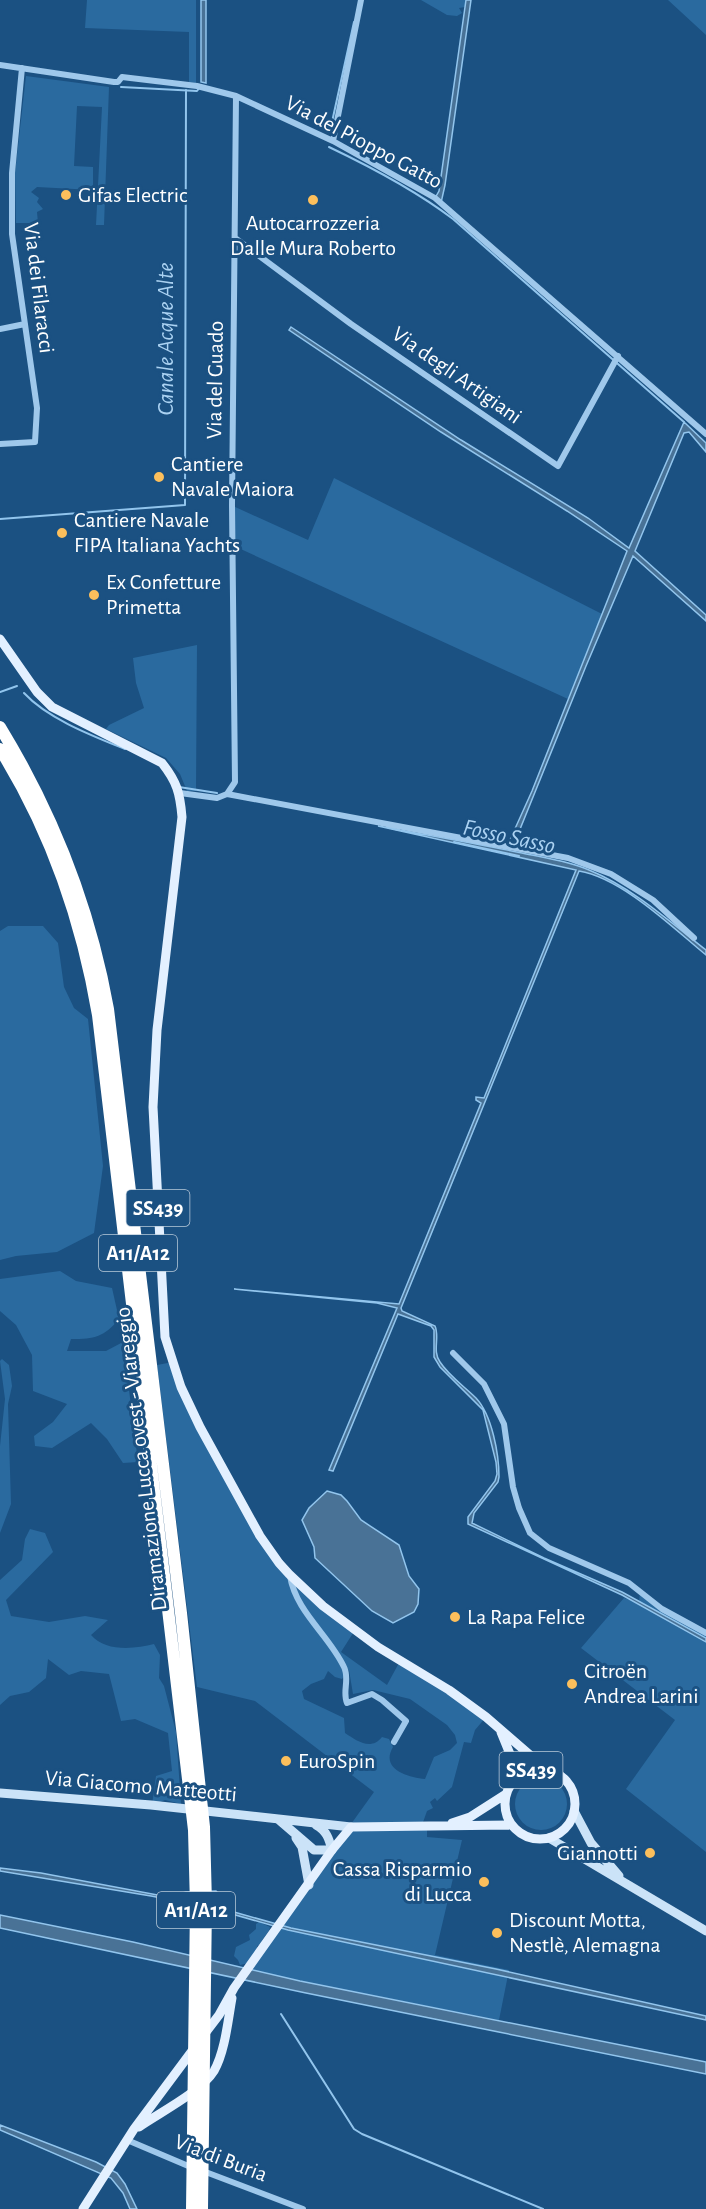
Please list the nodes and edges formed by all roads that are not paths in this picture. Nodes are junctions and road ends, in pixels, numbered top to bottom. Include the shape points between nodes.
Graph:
1 (361, 0) edge
2 (0, 65) edge
3 (22, 68) junction
4 (236, 96) junction
5 (333, 141) junction
6 (235, 238) junction
7 (25, 324) junction
8 (0, 329) edge
9 (618, 356) junction
10 (706, 434) edge
11 (0, 444) edge
12 (0, 639) edge
13 (0, 727) edge
14 (0, 749) edge
15 (180, 793) junction
16 (227, 794) junction
17 (52, 839) junction
18 (694, 938) dead end
19 (103, 1012) junction
20 (453, 1353) dead end
21 (290, 1574) junction
22 (175, 1613) junction
23 (706, 1634) edge
24 (500, 1730) junction
25 (394, 1742) dead end
26 (546, 1769) junction
27 (511, 1784) junction
28 (0, 1793) edge
29 (506, 1794) junction
30 (574, 1811) junction
31 (278, 1819) junction
32 (314, 1824) junction
33 (438, 1826) junction
34 (512, 1826) junction
35 (351, 1827) junction
36 (293, 1833) junction
37 (549, 1838) junction
38 (332, 1850) junction
39 (625, 1882) junction
40 (309, 1885) junction
41 (706, 1931) edge
42 (234, 1988) junction
43 (134, 2129) junction
44 (127, 2140) junction
45 (83, 2209) edge
46 (192, 2209) edge
47 (202, 2209) edge
48 (303, 2209) edge

1 - 5 street
2 - 3 street, Via del Pioppo Gatto
3 - 4 street, Via del Pioppo Gatto via 114,82 122,77 200,86
3 - 7 street, Via dei Filaracci via 12,173 12,224
4 - 5 street, Via del Pioppo Gatto
4 - 6 street, Via del Guado
5 - 9 street, Via del Pioppo Gatto via 435,198
6 - 9 street, Via degli Artigiani via 558,466
6 - 16 street, Via del Guado via 235,782
7 - 8 street
7 - 11 street, Via dei Filaracci via 37,408 35,442
9 - 10 street, Via del Pioppo Gatto
12 - 15 main road, SS439 via 52,707 162,763
13 - 17 highway, Diramazione Lucca ovest - Viareggio / A11/A12 via 37,791
14 - 17 highway, Diramazione Lucca ovest - Viareggio / A11/A12
15 - 16 street via 217,798
15 - 21 main road, SS439 via 182,817 153,1107 165,1338 181,1387 200,1427 260,1536
16 - 18 street via 568,858 610,874 653,900
17 - 19 highway, Diramazione Lucca ovest - Viareggio / A11/A12 via 93,989
19 - 22 highway, Diramazione Lucca ovest - Viareggio / A11/A12 via 166,1497
19 - 22 highway, Diramazione Lucca ovest - Viareggio / A11/A12 via 153,1485
20 - 23 street via 484,1384 504,1424 513,1486 530,1533 549,1548 629,1583 662,1609
21 - 24 main road, SS439 via 323,1606 378,1648 449,1690
21 - 25 street via 292,1589 302,1608 346,1670 347,1703 372,1694 406,1721
22 - 46 highway, Diramazione Lucca ovest - Viareggio / A11/A12 via 194,1830
22 - 47 highway, Diramazione Lucca ovest - Viareggio / A11/A12 via 204,1827
24 - 26 main road, SS439
24 - 27 main road, SS439 via 512,1759
26 - 27 main road, SS439 via 526,1772
26 - 30 main road, SS439 via 572,1789
27 - 29 main road, SS439
28 - 31 main road, Via Giacomo Matteotti
29 - 33 main road, SS439 via 470,1817
29 - 34 main road, SS439 via 507,1816
30 - 37 main road, SS439 via 565,1828
30 - 39 main road via 591,1843
31 - 32 main road, Via Giacomo Matteotti
31 - 36 main road
32 - 35 main road, Via Giacomo Matteotti
32 - 38 main road via 323,1829
33 - 34 main road, SS439
33 - 35 main road, SS439
34 - 37 main road, SS439 via 527,1837
35 - 38 main road
36 - 38 main road via 314,1850
36 - 40 main road via 302,1847
37 - 39 main road
38 - 40 main road
39 - 41 main road
40 - 42 main road
42 - 43 main road via 219,2015
42 - 43 main road via 213,2072 190,2094
43 - 44 main road
44 - 45 main road
44 - 48 street, Via di Buria

